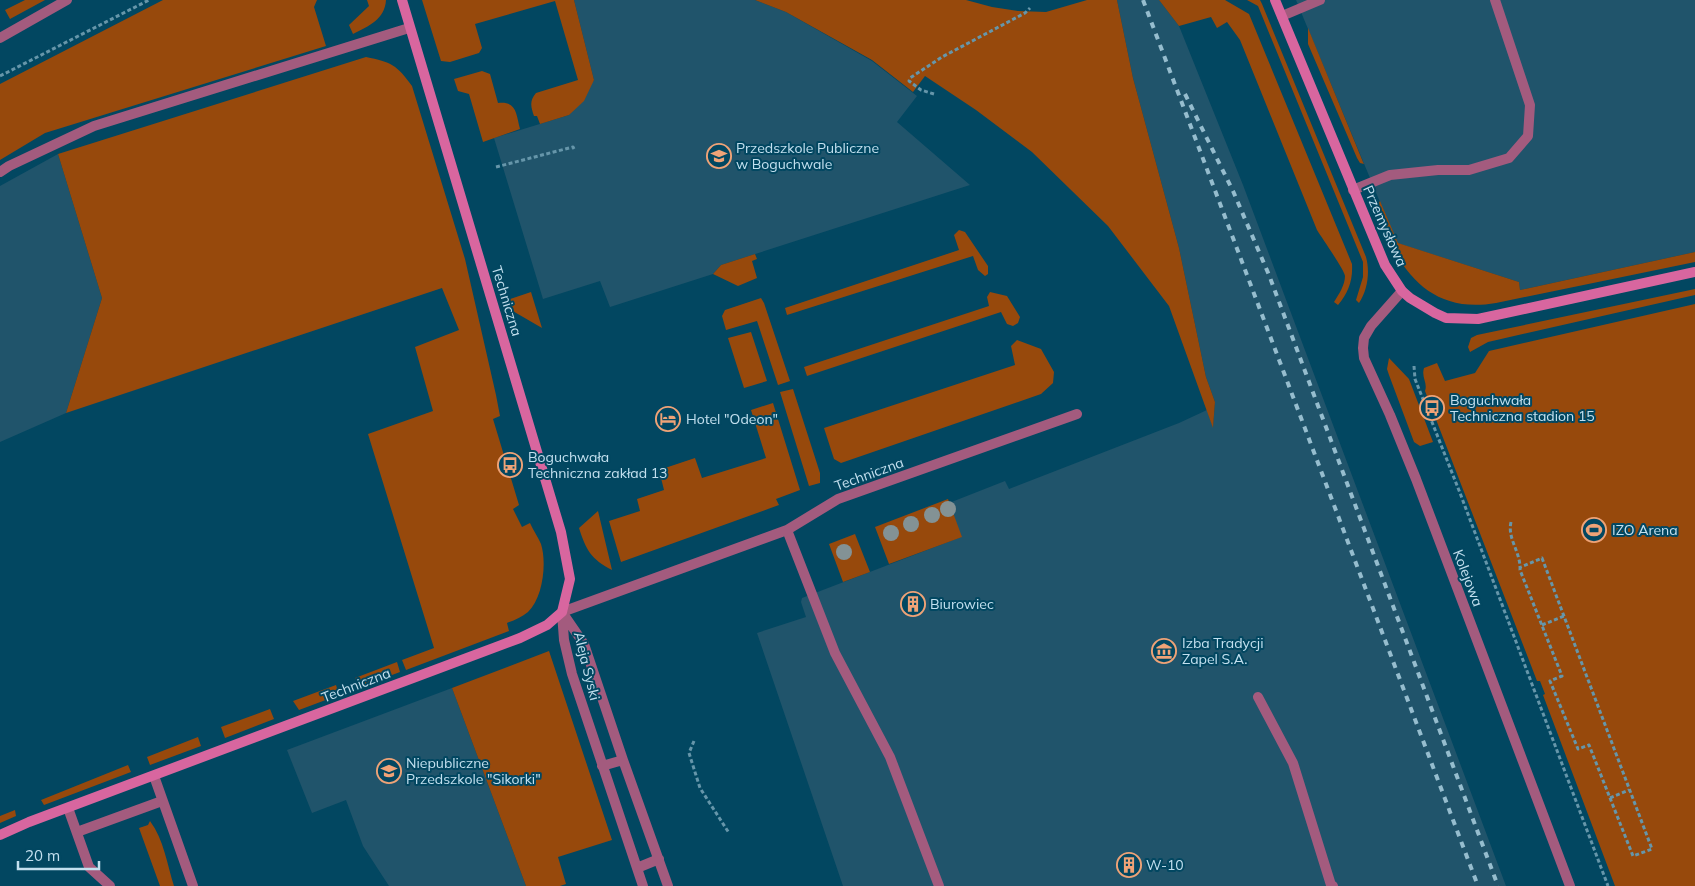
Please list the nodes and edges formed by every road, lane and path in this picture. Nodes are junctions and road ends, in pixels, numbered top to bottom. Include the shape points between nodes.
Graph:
1 (67, 0) edge
2 (149, 0) edge
3 (402, 0) edge
4 (1275, 0) edge
5 (1320, 0) edge
6 (1495, 0) edge
7 (1030, 8) dead end
8 (1282, 16) junction
9 (409, 28) junction
10 (0, 38) edge
11 (0, 76) edge
12 (934, 94) dead end
13 (574, 149) dead end
14 (496, 167) dead end
15 (0, 172) edge
16 (1354, 190) junction
17 (1695, 272) edge
18 (1402, 291) junction
19 (1414, 366) dead end
20 (1077, 414) dead end
21 (1511, 522) dead end
22 (788, 530) junction
23 (1520, 567) junction
24 (562, 612) junction
25 (1564, 616) junction
26 (1542, 625) junction
27 (1258, 697) dead end
28 (694, 741) dead end
29 (623, 760) junction
30 (602, 766) junction
31 (154, 776) junction
32 (1630, 790) junction
33 (1610, 798) junction
34 (162, 801) junction
35 (68, 808) junction
36 (77, 832) junction
37 (729, 833) dead end
38 (0, 835) edge
39 (659, 859) junction
40 (637, 868) junction
41 (110, 886) edge
42 (193, 886) edge
43 (643, 886) edge
44 (668, 886) edge
45 (939, 886) edge
46 (1333, 886) edge
47 (1570, 886) edge
48 (1608, 886) edge

1 - 10 street
2 - 11 path
3 - 9 street, Techniczna
4 - 8 street, Przemysłowa
5 - 8 street
6 - 16 street via 1530,105 1528,136 1509,158 1470,170 1390,175
7 - 12 path via 910,78 921,90
8 - 16 street, Przemysłowa
9 - 15 street via 94,126
9 - 24 street, Techniczna via 561,532 570,579
13 - 14 path via 544,153
16 - 18 street, Przemysłowa via 1385,265
17 - 18 street, Przemysłowa via 1478,319 1446,318
18 - 47 street, Kolejowa via 1364,338 1364,358 1416,479
19 - 48 path via 1415,380
20 - 22 street, Techniczna via 838,499
21 - 23 path via 1509,531
22 - 24 street, Techniczna
22 - 45 street via 835,653 890,758
23 - 25 path via 1542,558
23 - 26 path
24 - 29 street, Aleja Syski via 584,644
24 - 30 street, Aleja Syski via 572,674
24 - 31 street, Techniczna via 547,626 520,638
25 - 26 path
25 - 32 path
26 - 33 path via 1562,676 1550,681 1578,749 1589,745
27 - 46 street via 1293,763
28 - 37 path via 689,753 700,788
29 - 30 street
29 - 39 street, Aleja Syski
30 - 40 street, Aleja Syski
31 - 34 street
31 - 35 street, Techniczna
32 - 33 path
32 - 33 path via 1652,849 1633,856
34 - 36 street
34 - 42 street
35 - 36 street
35 - 38 street, Techniczna
36 - 41 street via 89,867
39 - 40 street
39 - 44 street, Aleja Syski
40 - 43 street, Aleja Syski

